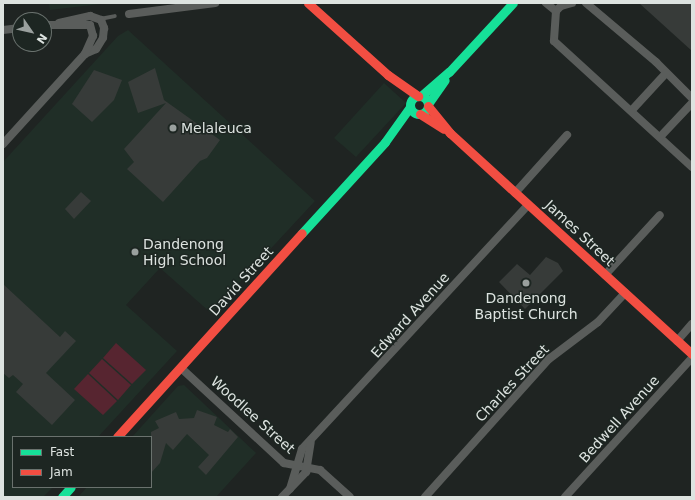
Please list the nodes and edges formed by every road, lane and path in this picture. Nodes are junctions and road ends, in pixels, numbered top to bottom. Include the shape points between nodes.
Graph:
1 (215, 3) edge
2 (308, 3) edge
3 (513, 3) edge
4 (546, 3) edge
5 (572, 3) edge
6 (586, 3) edge
7 (558, 7) edge
8 (129, 14) dead end
9 (115, 16) dead end
10 (100, 19) junction
11 (58, 23) junction
12 (52, 24) edge
13 (90, 25) junction
14 (82, 58) junction
15 (450, 72) junction
16 (666, 73) junction
17 (388, 75) junction
18 (419, 96) junction
19 (692, 98) edge
20 (692, 104) edge
21 (410, 105) junction
22 (428, 105) junction
23 (632, 110) junction
24 (419, 114) junction
25 (450, 133) junction
26 (567, 135) dead end
27 (660, 138) junction
28 (385, 142) junction
29 (3, 144) edge
30 (692, 167) edge
31 (515, 193) junction
32 (528, 205) junction
33 (660, 215) dead end
34 (605, 275) junction
35 (625, 293) junction
36 (692, 324) edge
37 (677, 341) junction
38 (692, 354) edge
39 (692, 358) edge
40 (181, 368) junction
41 (118, 436) edge
42 (311, 442) junction
43 (296, 466) junction
44 (308, 466) junction
45 (70, 488) edge
46 (290, 489) junction
47 (62, 497) edge
48 (282, 497) edge
49 (350, 497) edge
50 (425, 497) edge
51 (565, 497) edge

1 - 8 street
2 - 17 main road
3 - 15 main road
4 - 7 street
5 - 7 street
6 - 16 street
7 - 23 street via 554,41 622,105
9 - 10 lane
10 - 11 street via 90,16
10 - 13 street
10 - 14 street via 104,28 103,38 96,49
11 - 12 street
11 - 13 street
13 - 14 street via 93,38
14 - 29 street
15 - 18 main road
15 - 22 main road
16 - 19 street
16 - 23 street
17 - 18 main road
17 - 21 main road
18 - 21 main road, David Street
18 - 22 main road, James Street
20 - 27 street
21 - 24 main road, James Street
21 - 28 main road, David Street
22 - 24 main road, David Street
22 - 25 main road, James Street
23 - 27 street
24 - 25 main road, James Street
24 - 28 main road, David Street
25 - 31 main road, James Street
26 - 31 street
27 - 30 street
28 - 40 main road, David Street
31 - 32 main road, James Street
32 - 34 main road, James Street
32 - 42 street, Edward Avenue
33 - 34 street
34 - 35 main road, James Street
35 - 37 main road, James Street
35 - 50 street, Charles Street via 598,322 549,359
36 - 37 street
37 - 38 main road, James Street
39 - 51 street, Bedwell Avenue
40 - 41 main road, David Street
40 - 43 street, Woodlee Street via 284,463
42 - 43 street, Edward Avenue via 302,449
42 - 44 street
43 - 44 street, Woodlee Street
43 - 46 street, Edward Avenue
44 - 46 street via 302,479
44 - 49 street, Woodlee Street via 320,470
45 - 47 main road
46 - 48 street

